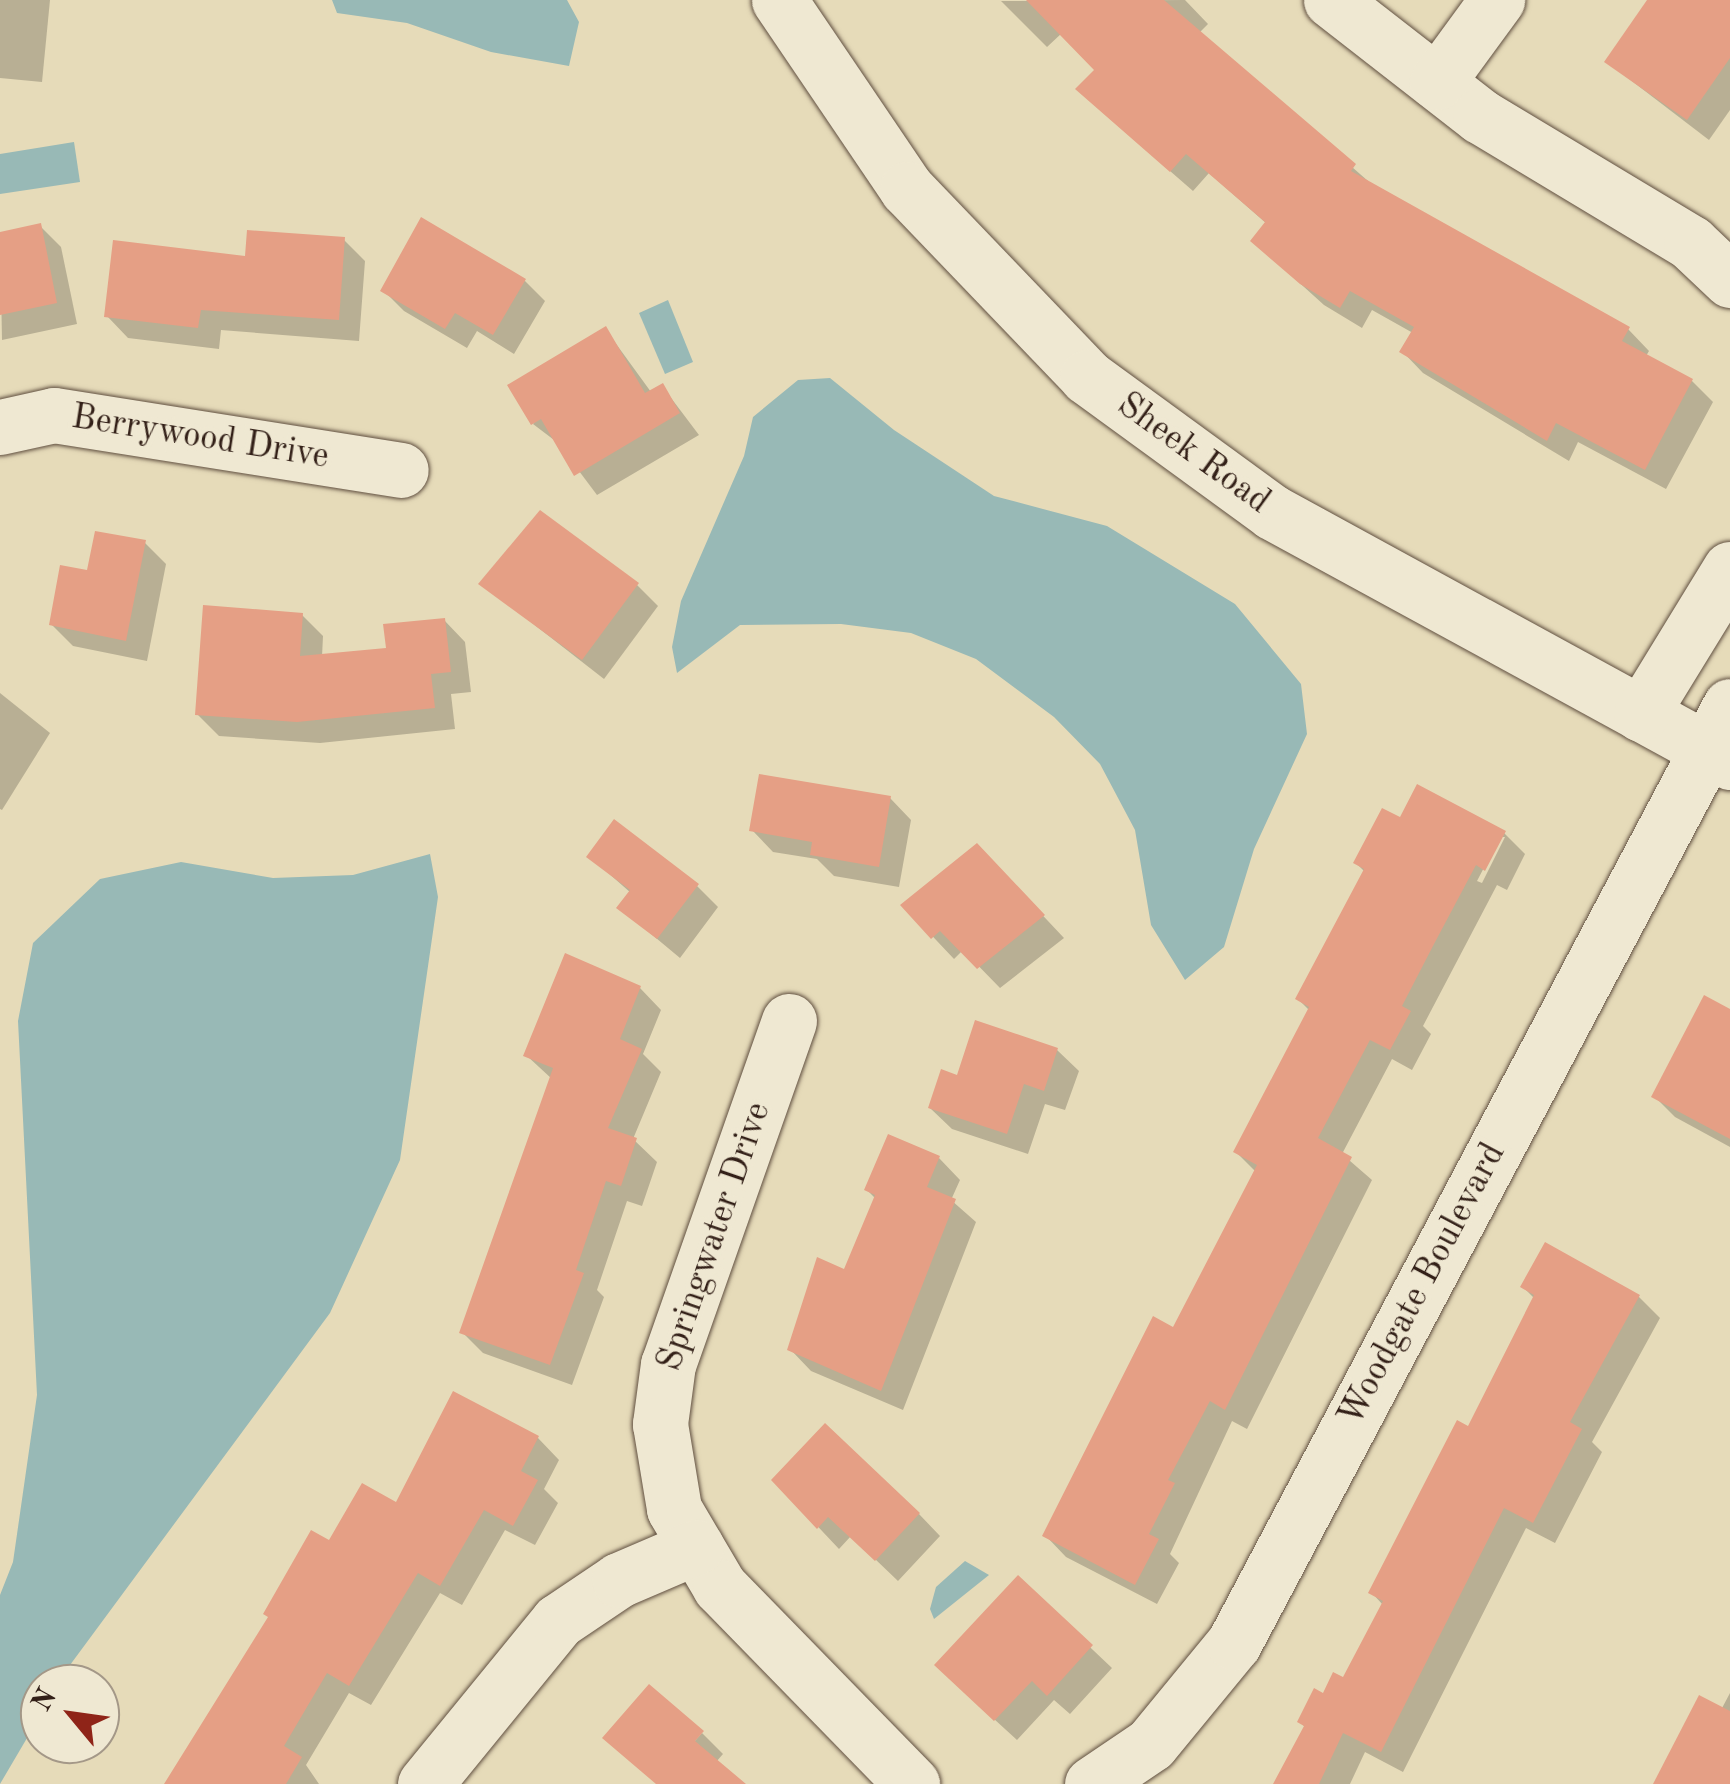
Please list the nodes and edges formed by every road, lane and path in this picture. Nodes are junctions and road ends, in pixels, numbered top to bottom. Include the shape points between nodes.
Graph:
1 (779, 0) edge
2 (1331, 0) edge
3 (1498, 0) edge
4 (1437, 82) junction
5 (1730, 280) edge
6 (0, 426) edge
7 (401, 470) dead end
8 (1730, 569) edge
9 (1641, 714) junction
10 (1722, 739) edge
11 (790, 1021) dead end
12 (696, 1546) junction
13 (425, 1784) edge
14 (912, 1784) edge
15 (1092, 1784) edge

1 - 9 street, Sheek Road via 907,189 1087,377 1272,512
2 - 4 street
3 - 4 street
4 - 5 street via 1480,116 1691,243
6 - 7 street, Berrywood Drive via 54,416
8 - 9 street
9 - 10 street, Sheek Road
10 - 15 street, Woodgate Boulevard via 1234,1643 1151,1744
11 - 12 street, Springwater Drive via 668,1364 660,1424 674,1509
12 - 13 street via 619,1580 558,1621
12 - 14 street, Springwater Drive via 720,1587

